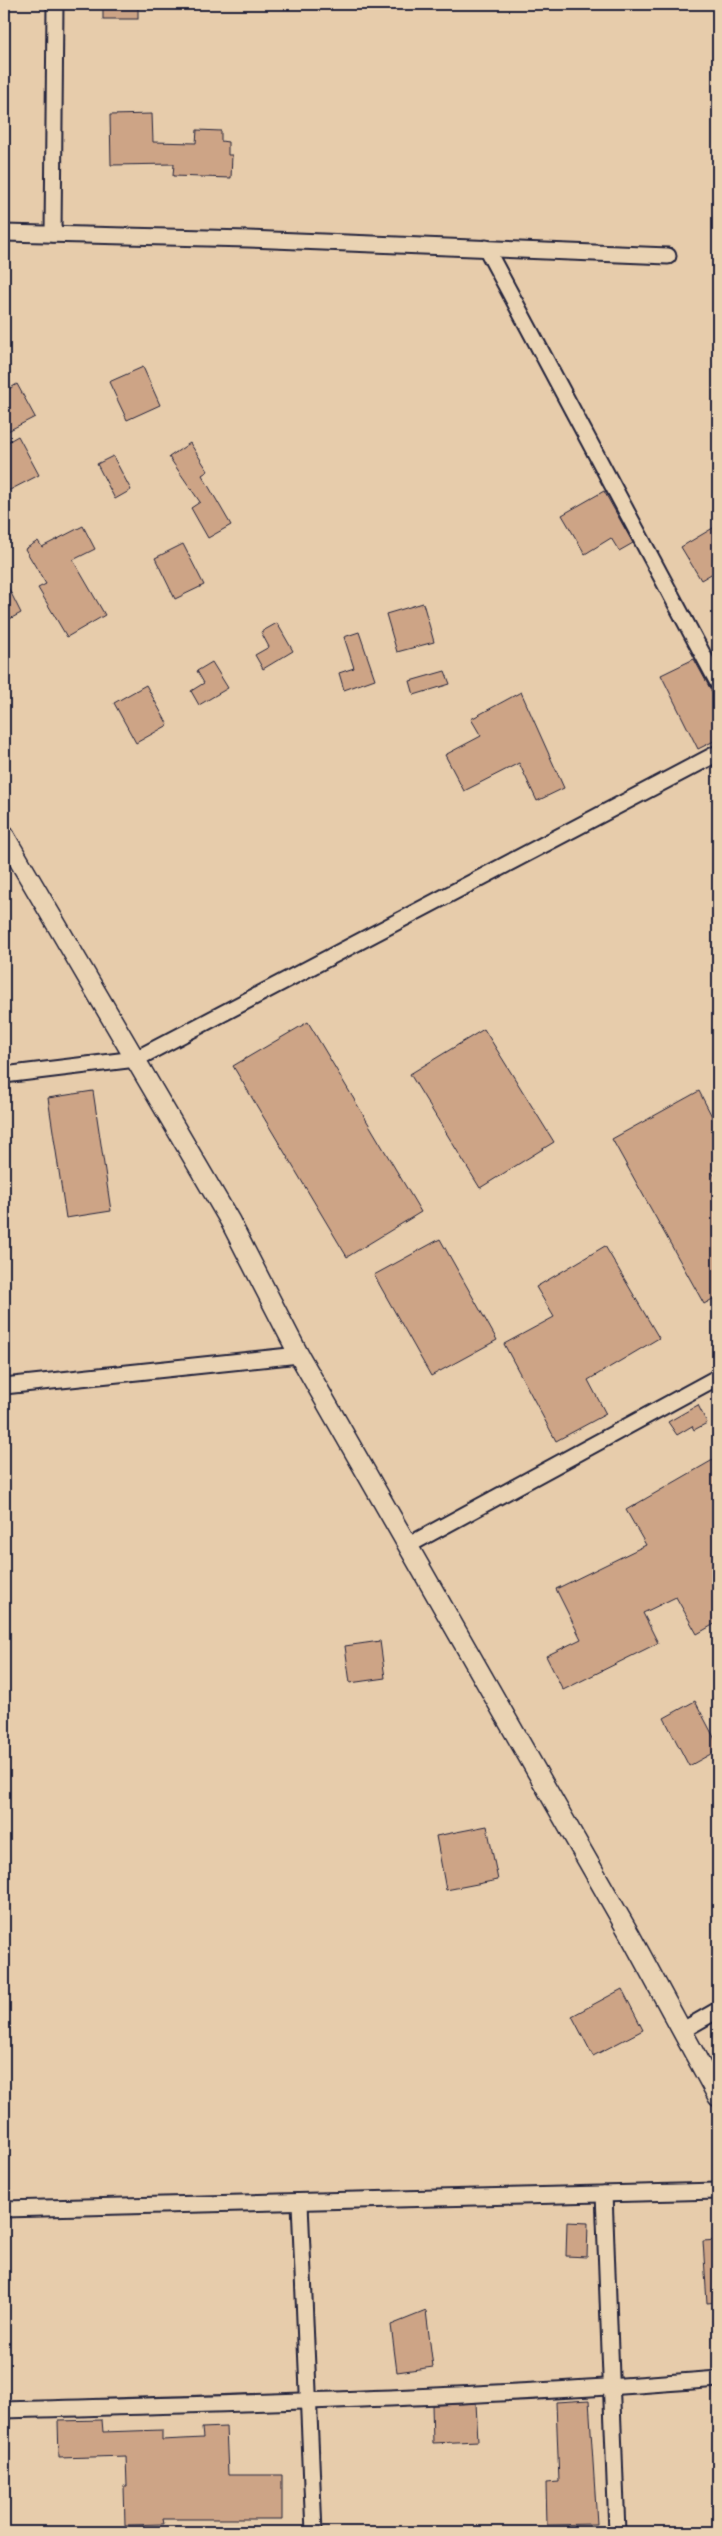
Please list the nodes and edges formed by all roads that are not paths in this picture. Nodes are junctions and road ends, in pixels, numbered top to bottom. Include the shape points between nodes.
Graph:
1 (55, 4) edge
2 (4, 233) edge
3 (53, 234) junction
4 (486, 248) junction
5 (668, 256) dead end
6 (718, 683) edge
7 (718, 753) edge
8 (4, 835) edge
9 (136, 1059) junction
10 (4, 1075) edge
11 (299, 1355) junction
12 (718, 1378) edge
13 (4, 1386) edge
14 (407, 1546) junction
15 (718, 2010) edge
16 (683, 2030) junction
17 (718, 2097) edge
18 (718, 2191) edge
19 (604, 2194) junction
20 (300, 2203) junction
21 (4, 2209) edge
22 (718, 2379) edge
23 (613, 2388) junction
24 (309, 2401) junction
25 (4, 2410) edge
26 (314, 2532) edge
27 (617, 2532) edge

1 - 3 street
2 - 3 street
3 - 4 street
4 - 5 street
4 - 6 street
7 - 9 street
8 - 9 street
9 - 10 street
9 - 11 street via 230,1221
11 - 13 street
11 - 14 street
12 - 14 street
14 - 16 street
15 - 16 street
16 - 17 street
18 - 19 street
19 - 20 street
19 - 23 street
20 - 21 street
20 - 24 street
22 - 23 street
23 - 24 street
23 - 27 street
24 - 25 street
24 - 26 street

